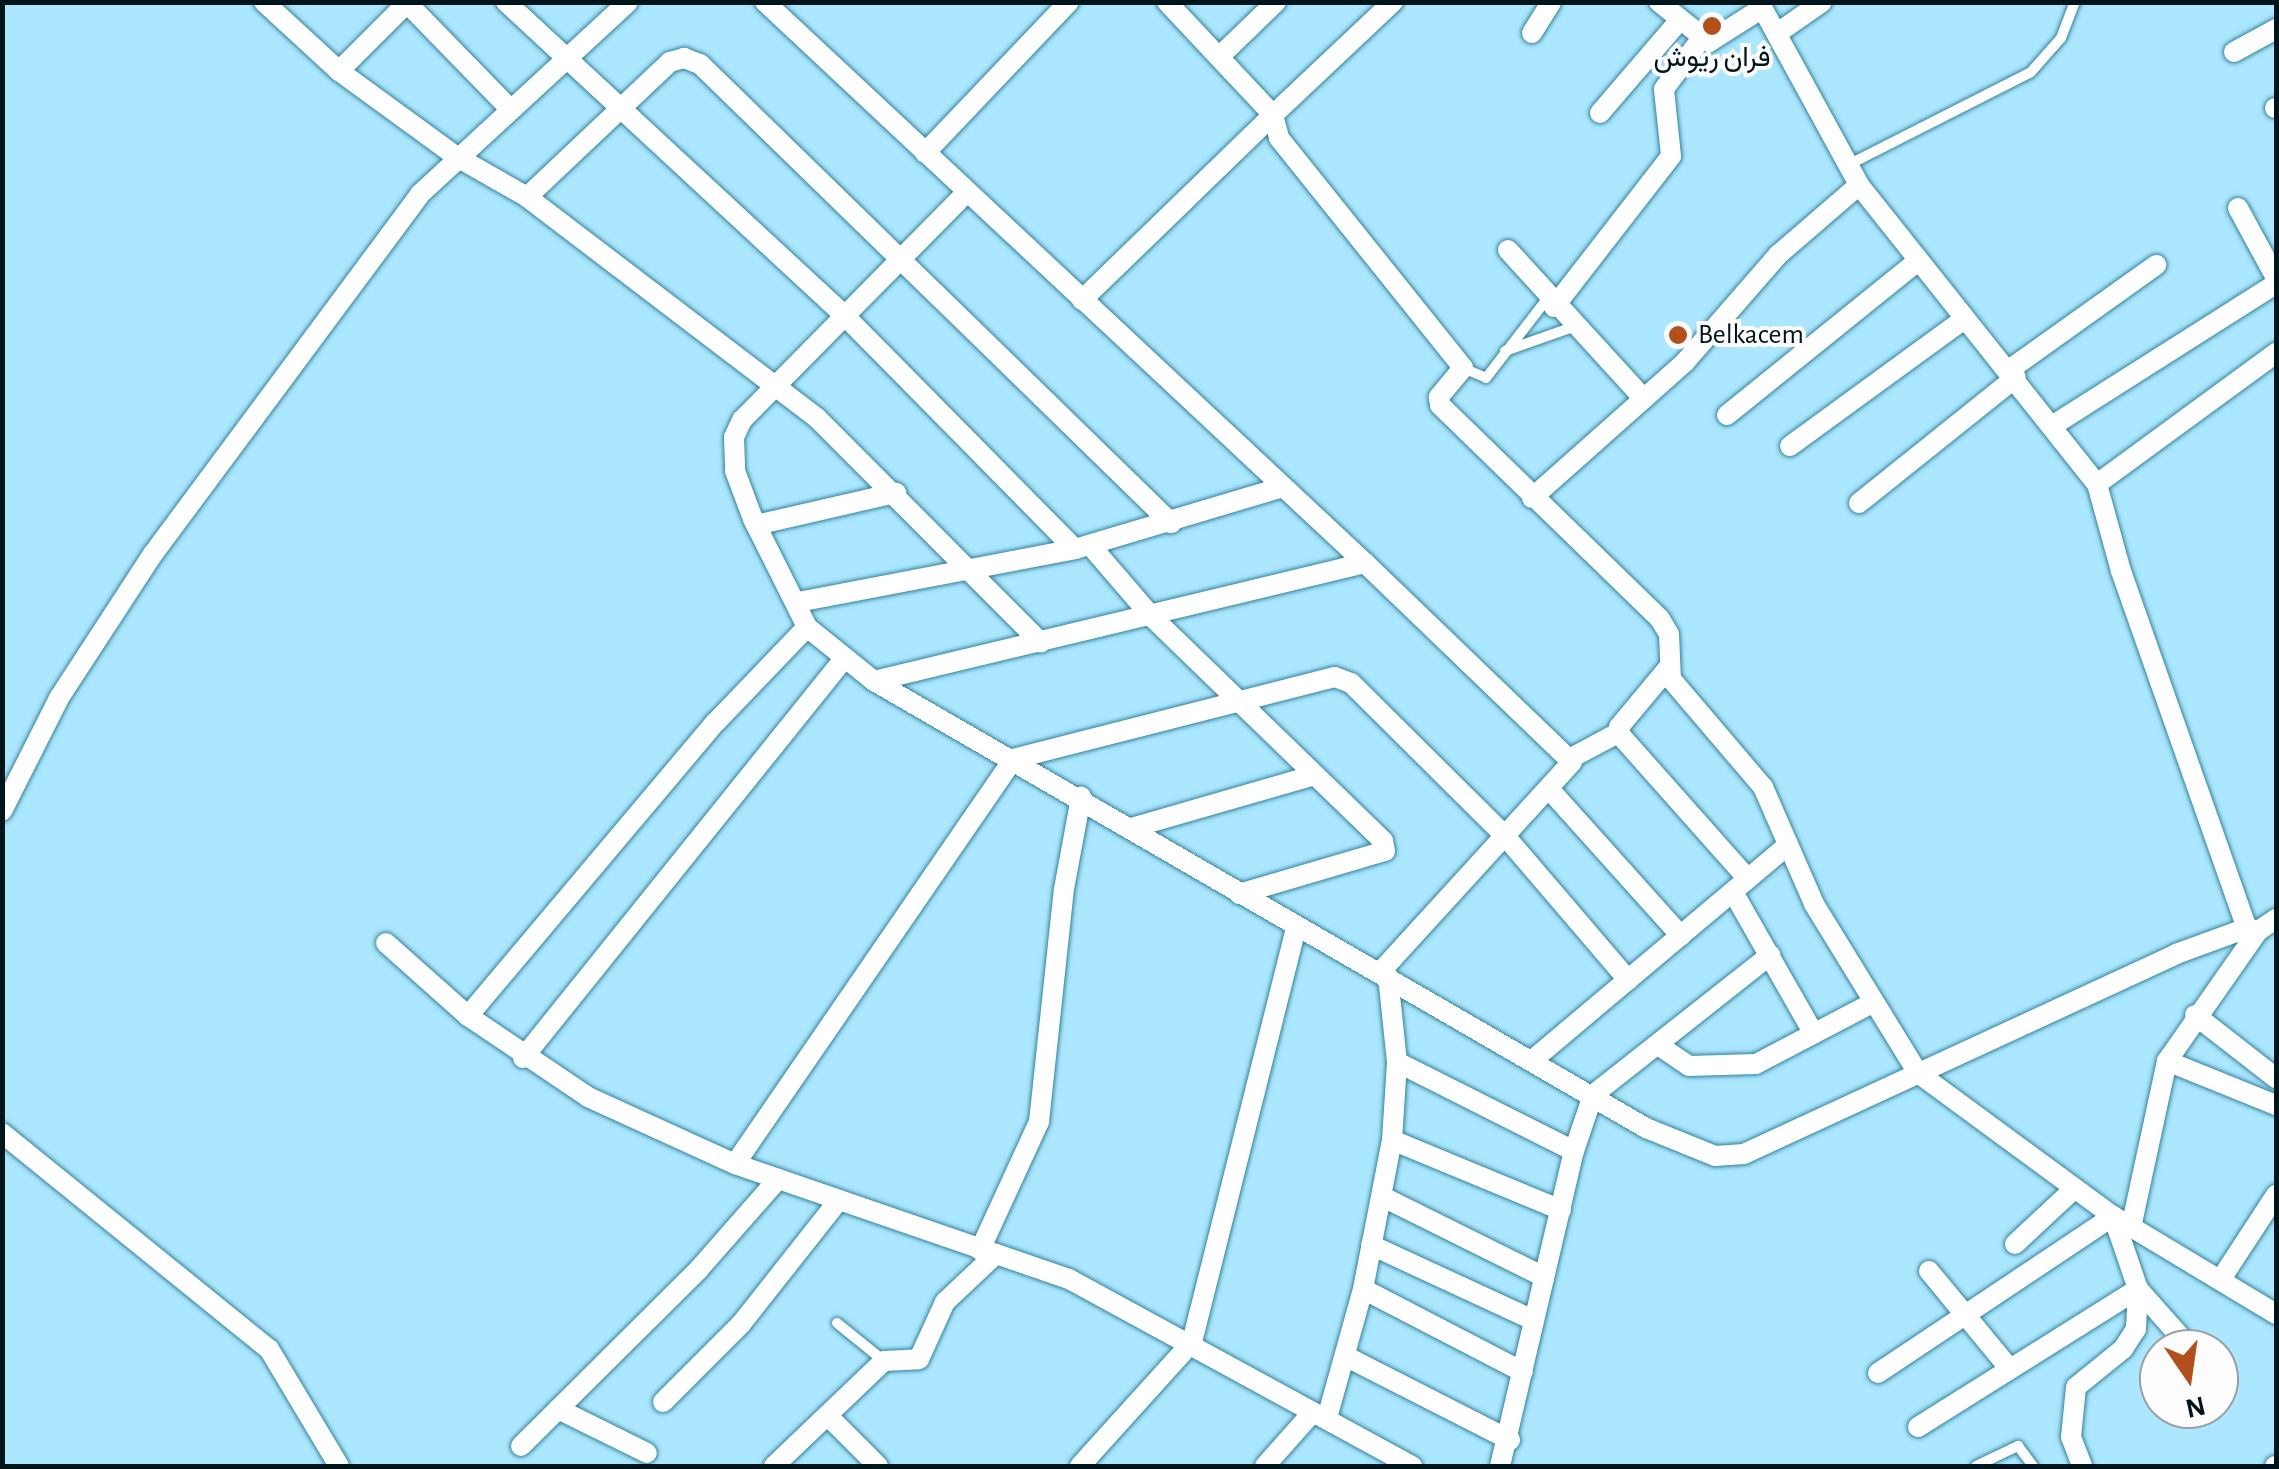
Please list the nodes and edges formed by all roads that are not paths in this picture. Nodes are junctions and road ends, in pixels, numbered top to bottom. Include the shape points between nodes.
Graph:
1 (264, 2) edge
2 (628, 2) edge
3 (765, 2) edge
4 (1069, 2) edge
5 (1167, 2) edge
6 (1276, 2) edge
7 (1393, 2) edge
8 (1551, 2) edge
9 (1659, 2) edge
10 (1822, 2) edge
11 (2075, 2) edge
12 (408, 3) edge
13 (514, 5) edge
14 (1760, 6) edge
15 (1678, 22) junction
16 (2276, 28) edge
17 (1778, 32) junction
18 (1532, 33) dead end
19 (1701, 38) junction
20 (2234, 52) dead end
21 (1219, 57) junction
22 (564, 61) junction
23 (338, 71) junction
24 (511, 110) junction
25 (617, 111) junction
26 (1600, 113) dead end
27 (1273, 115) junction
28 (925, 152) junction
29 (457, 158) junction
30 (1848, 165) junction
31 (1859, 185) junction
32 (966, 192) junction
33 (527, 196) junction
34 (2238, 208) dead end
35 (1508, 250) dead end
36 (1918, 261) junction
37 (902, 262) junction
38 (2156, 266) dead end
39 (2276, 281) edge
40 (1082, 300) junction
41 (1551, 303) junction
42 (846, 317) junction
43 (1964, 319) junction
44 (1573, 327) junction
45 (1505, 351) junction
46 (2276, 353) edge
47 (1463, 368) junction
48 (2013, 373) junction
49 (777, 385) junction
50 (1643, 398) junction
51 (1726, 415) dead end
52 (2055, 424) junction
53 (1790, 446) dead end
54 (2097, 484) junction
55 (1283, 487) junction
56 (896, 494) junction
57 (1532, 498) junction
58 (1859, 503) dead end
59 (1171, 523) junction
60 (756, 525) junction
61 (1083, 547) junction
62 (1364, 563) junction
63 (969, 565) junction
64 (798, 602) junction
65 (1151, 616) junction
66 (806, 627) junction
67 (1041, 643) junction
68 (843, 660) junction
69 (1669, 667) junction
70 (874, 680) junction
71 (1239, 701) junction
72 (1620, 732) junction
73 (1571, 758) junction
74 (1013, 760) junction
75 (1315, 775) junction
76 (1550, 790) junction
77 (1082, 797) junction
78 (2, 811) edge
79 (1131, 828) junction
80 (1506, 837) junction
81 (1788, 845) junction
82 (1740, 885) junction
83 (1240, 894) junction
84 (2261, 926) edge
85 (1296, 929) junction
86 (1681, 936) junction
87 (386, 943) dead end
88 (1770, 955) junction
89 (1384, 974) junction
90 (1628, 980) junction
91 (1872, 1003) junction
92 (468, 1016) junction
93 (2195, 1016) junction
94 (1814, 1034) junction
95 (1658, 1046) junction
96 (523, 1058) junction
97 (1535, 1058) junction
98 (2168, 1061) junction
99 (1397, 1062) junction
100 (1918, 1073) junction
101 (2276, 1078) edge
102 (1594, 1095) junction
103 (2276, 1105) edge
104 (2, 1134) edge
105 (1392, 1140) junction
106 (1574, 1151) junction
107 (735, 1164) junction
108 (778, 1179) junction
109 (2074, 1188) junction
110 (2276, 1195) edge
111 (1383, 1198) junction
112 (839, 1200) junction
113 (1561, 1210) junction
114 (2123, 1220) junction
115 (2015, 1244) dead end
116 (1371, 1245) junction
117 (988, 1252) junction
118 (1929, 1271) dead end
119 (2223, 1276) junction
120 (1544, 1277) junction
121 (1364, 1289) junction
122 (2138, 1289) junction
123 (1966, 1310) junction
124 (2276, 1314) edge
125 (1533, 1320) junction
126 (837, 1323) dead end
127 (2173, 1329) edge
128 (1192, 1342) junction
129 (1347, 1358) junction
130 (884, 1361) junction
131 (2010, 1368) junction
132 (1523, 1372) junction
133 (1878, 1373) dead end
134 (663, 1402) dead end
135 (558, 1409) junction
136 (828, 1416) junction
137 (1320, 1416) junction
138 (1918, 1427) dead end
139 (1510, 1440) junction
140 (522, 1446) dead end
141 (646, 1453) dead end
142 (788, 1462) edge
143 (339, 1466) edge
144 (878, 1466) edge
145 (1080, 1466) edge
146 (1266, 1466) edge
147 (1412, 1466) edge
148 (1500, 1466) edge
149 (1976, 1466) edge
150 (2033, 1466) edge
151 (2082, 1466) edge

1 - 23 street
2 - 22 street
3 - 28 street
4 - 28 street
5 - 21 street
6 - 21 street
7 - 27 street
8 - 18 street
9 - 15 street
10 - 17 street
11 - 30 lane via 2061,38 2031,72
12 - 23 street
12 - 24 street
13 - 22 street
14 - 17 street
14 - 19 street via 1718,40
15 - 19 street
15 - 26 street
16 - 20 street
17 - 30 street
19 - 41 street via 1664,89 1670,156
21 - 27 street
22 - 24 street
22 - 25 street
23 - 29 street
24 - 29 street
25 - 33 street
25 - 37 street via 670,62 700,64
25 - 42 street
27 - 40 street
27 - 47 street via 1279,138
28 - 32 street
29 - 33 street
29 - 78 street via 420,194 153,554 60,698
30 - 31 street
31 - 36 street
31 - 50 street via 1778,255 1685,362
32 - 37 street
32 - 40 street
33 - 49 street
34 - 39 street
35 - 41 street
36 - 43 street
36 - 51 street
37 - 42 street
37 - 59 street
38 - 48 street
39 - 52 street
40 - 55 street
41 - 44 street
41 - 45 lane
42 - 49 street
42 - 61 street
43 - 48 street
43 - 53 street
44 - 45 lane
44 - 50 street
45 - 47 lane via 1486,378
46 - 54 street
47 - 57 street via 1439,397 1440,405
48 - 52 street
48 - 58 street
49 - 56 street
49 - 60 street via 742,420 730,451
50 - 57 street
52 - 54 street
54 - 84 street via 2127,589
55 - 59 street
55 - 62 street
56 - 60 street
56 - 63 street
57 - 69 street via 1660,619 1669,634
59 - 61 street
60 - 64 street
61 - 63 street
61 - 65 street
62 - 65 street
62 - 73 street
63 - 64 street
63 - 67 street
64 - 66 street
65 - 67 street
65 - 71 street
66 - 68 street
66 - 92 street via 716,722
67 - 70 street
68 - 70 street
68 - 96 street
69 - 72 street
69 - 81 street via 1671,679 1762,787
70 - 74 street
71 - 74 street
71 - 75 street
71 - 80 street via 1335,676 1351,683
72 - 73 street
72 - 82 street
73 - 76 street via 1570,769
74 - 77 street
74 - 107 street
75 - 79 street
75 - 83 street via 1383,841 1384,851
76 - 80 street
76 - 86 street
77 - 79 street
77 - 117 street via 1064,889 1039,1122
79 - 83 street
80 - 89 street
80 - 90 street
81 - 82 street
81 - 91 street
82 - 86 street
82 - 88 street
83 - 85 street
84 - 93 street
84 - 100 street via 2176,954
85 - 89 street
85 - 128 street
86 - 90 street
87 - 92 street
88 - 94 street
88 - 95 street
89 - 97 street
89 - 99 street
90 - 97 street
91 - 94 street
91 - 100 street
92 - 96 street
93 - 98 street
93 - 101 street
94 - 95 street via 1756,1064 1730,1068 1689,1066
95 - 102 street
96 - 107 street via 588,1097
97 - 102 street
98 - 103 street
98 - 114 street
99 - 105 street
99 - 106 street
100 - 102 street via 1732,1157 1646,1128
100 - 109 street
102 - 106 street
104 - 143 street via 269,1350
105 - 111 street
105 - 113 street
106 - 113 street
107 - 108 street
108 - 112 street
108 - 135 street via 699,1270
109 - 114 street
109 - 115 street
110 - 119 street
111 - 116 street
111 - 120 street
112 - 117 street
112 - 134 street via 741,1324
113 - 120 street
114 - 119 street
114 - 122 street
114 - 123 street
116 - 121 street
116 - 125 street
117 - 128 street via 1069,1280
117 - 130 street via 945,1302 919,1359
118 - 123 street
119 - 124 street
120 - 125 street
121 - 129 street
121 - 132 street
122 - 127 street
122 - 131 street
122 - 151 street via 2133,1339 2076,1388 2072,1437
123 - 131 street
123 - 133 street
125 - 132 street
126 - 130 lane
128 - 137 street
128 - 145 street
129 - 137 street
129 - 139 street
130 - 136 street
131 - 138 street
132 - 139 street
135 - 140 street
135 - 141 street
136 - 142 street
136 - 144 street
137 - 146 street
137 - 147 street
139 - 148 street
149 - 150 lane via 2018,1446

